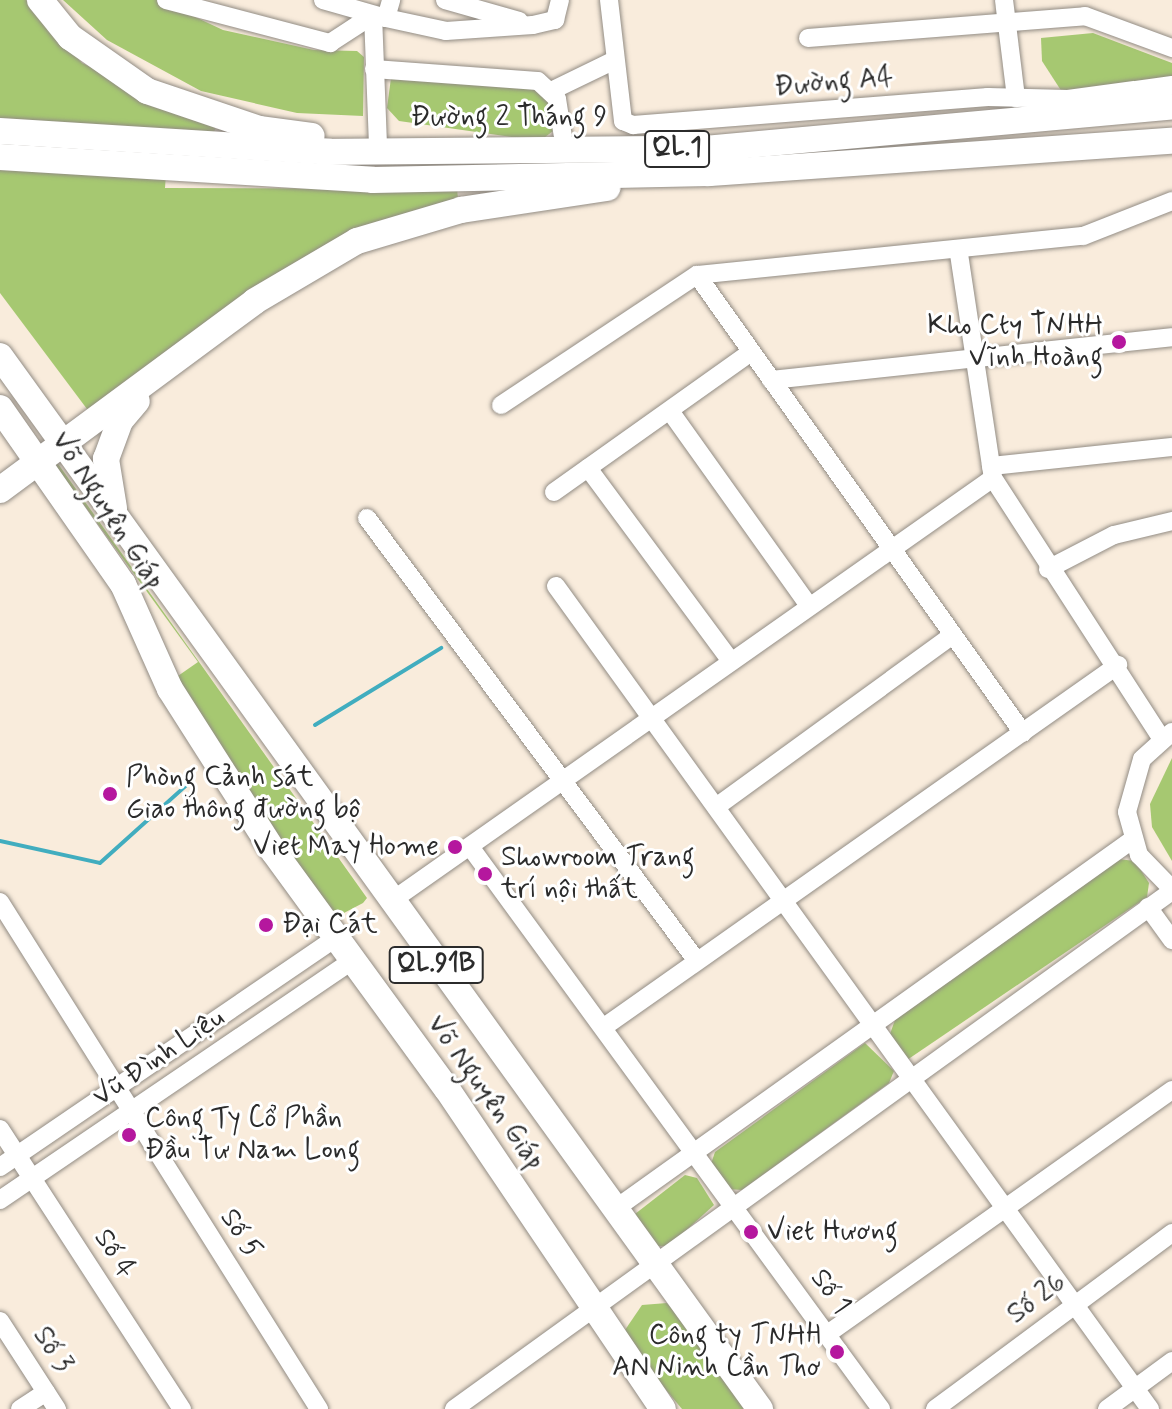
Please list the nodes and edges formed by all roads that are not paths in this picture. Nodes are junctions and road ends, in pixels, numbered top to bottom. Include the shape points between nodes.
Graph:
1 (40, 0) edge
2 (166, 0) edge
3 (323, 0) edge
4 (445, 0) edge
5 (560, 0) edge
6 (609, 0) edge
7 (1005, 9) edge
8 (383, 11) edge
9 (533, 25) junction
10 (808, 38) dead end
11 (1172, 48) edge
12 (615, 60) junction
13 (374, 69) junction
14 (1172, 85) edge
15 (553, 90) junction
16 (1016, 98) junction
17 (1172, 106) edge
18 (0, 131) edge
19 (563, 135) dead end
20 (1172, 141) edge
21 (378, 145) junction
22 (495, 150) junction
23 (0, 157) edge
24 (181, 158) junction
25 (709, 173) junction
26 (1172, 201) edge
27 (959, 254) junction
28 (697, 275) junction
29 (1172, 337) edge
30 (751, 352) junction
31 (0, 356) edge
32 (974, 358) junction
33 (771, 380) junction
34 (152, 383) junction
35 (501, 405) dead end
36 (0, 408) edge
37 (670, 411) junction
38 (64, 442) junction
39 (1172, 447) edge
40 (38, 461) junction
41 (588, 468) junction
42 (992, 472) junction
43 (0, 490) edge
44 (554, 492) dead end
45 (367, 518) dead end
46 (116, 519) junction
47 (1172, 521) edge
48 (889, 545) junction
49 (1048, 569) junction
50 (556, 586) dead end
51 (807, 603) junction
52 (953, 635) junction
53 (730, 660) junction
54 (1118, 665) junction
55 (651, 717) junction
56 (1023, 733) junction
57 (1167, 735) edge
58 (562, 781) junction
59 (716, 807) junction
60 (1132, 840) junction
61 (471, 848) junction
62 (1172, 890) edge
63 (784, 901) junction
64 (0, 902) edge
65 (390, 902) junction
66 (1148, 907) junction
67 (333, 940) junction
68 (1172, 940) edge
69 (697, 961) junction
70 (350, 962) junction
71 (874, 1026) junction
72 (604, 1027) junction
73 (913, 1079) junction
74 (114, 1089) junction
75 (1172, 1090) edge
76 (129, 1113) junction
77 (0, 1129) edge
78 (16, 1156) junction
79 (697, 1156) junction
80 (0, 1167) edge
81 (31, 1179) junction
82 (0, 1200) edge
83 (615, 1209) junction
84 (734, 1209) junction
85 (1007, 1209) junction
86 (1172, 1233) edge
87 (655, 1267) junction
88 (1075, 1305) junction
89 (594, 1311) junction
90 (0, 1321) edge
91 (826, 1335) junction
92 (1172, 1361) edge
93 (1135, 1389) junction
94 (46, 1392) junction
95 (20, 1409) edge
96 (57, 1409) edge
97 (182, 1409) edge
98 (319, 1409) edge
99 (454, 1409) edge
100 (663, 1409) edge
101 (760, 1409) edge
102 (881, 1409) edge
103 (935, 1409) edge
104 (1107, 1409) edge
105 (1150, 1409) edge

1 - 21 highway via 70,37 147,91 259,129
2 - 8 street via 330,43
3 - 8 street
4 - 9 street
5 - 9 street via 555,20
6 - 12 street, Đường A4
7 - 10 street
7 - 11 street via 1085,16
7 - 16 street
8 - 9 street via 446,31
8 - 13 street
12 - 15 street
12 - 16 street, Đường A4 via 623,121 633,125
13 - 15 street via 538,81
13 - 21 street
14 - 16 street, Đường A4
15 - 19 street
17 - 22 highway, Đường 2 Tháng 9 / QL.1 via 704,149
18 - 24 highway, QL.1
20 - 25 highway, Đường 2 Tháng 9 / QL.1
21 - 22 highway
22 - 24 highway, Đường 2 Tháng 9 / QL.1
23 - 24 highway, QL.1
24 - 25 highway, Đường 2 Tháng 9 / QL.1 via 373,180
25 - 34 highway via 461,210 357,241 255,301
26 - 27 street via 1083,236
27 - 28 street
27 - 32 street
28 - 30 street
28 - 35 street
29 - 32 street
30 - 33 street
30 - 37 street
31 - 38 highway, Võ Nguyên Giáp / QL.91B
32 - 33 street
32 - 42 street
33 - 48 street
34 - 38 highway
34 - 46 highway via 120,421 106,459
36 - 40 highway, Võ Nguyên Giáp / QL.91B
37 - 41 street
37 - 51 street
38 - 40 highway
38 - 46 highway, QL.91B
39 - 42 street
40 - 43 highway
40 - 67 highway, Võ Nguyên Giáp / QL.91B via 123,584 170,689
41 - 44 street
41 - 53 street
42 - 48 street
42 - 49 street
45 - 58 street
46 - 65 highway, Võ Nguyên Giáp / QL.91B
47 - 49 street via 1114,535
48 - 51 street
48 - 52 street
49 - 54 street
50 - 55 street
51 - 53 street
52 - 56 street
52 - 59 street
53 - 55 street
54 - 56 street
54 - 57 street
55 - 58 street
55 - 59 street
56 - 63 street
57 - 60 street via 1131,784
58 - 61 street
58 - 69 street
59 - 63 street
60 - 62 street
60 - 71 street
61 - 65 street
61 - 72 street, Số 1
62 - 66 street
63 - 69 street
63 - 71 street
64 - 74 street, Số 5
65 - 83 highway, Võ Nguyên Giáp / QL.91B
66 - 68 street
66 - 73 street
67 - 70 highway, Võ Nguyên Giáp / QL.91B
67 - 74 street, Vũ Đình Liệu
69 - 72 street
70 - 76 street, Vũ Đình Liệu
70 - 89 highway, Võ Nguyên Giáp / QL.91B via 447,1089
71 - 73 street
71 - 79 street
72 - 79 street, Số 1
73 - 84 street
73 - 85 street
74 - 76 street, Số 5
74 - 78 street, Vũ Đình Liệu
75 - 85 street
76 - 81 street, Vũ Đình Liệu
76 - 98 street, Số 5
77 - 78 street, Số 4
78 - 80 street, Vũ Đình Liệu
78 - 81 street, Số 4
79 - 83 street
79 - 84 street, Số 1
81 - 82 street, Vũ Đình Liệu
81 - 97 street, Số 4
83 - 87 highway, Võ Nguyên Giáp / QL.91B
84 - 87 street
84 - 91 street, Số 1
85 - 88 street
85 - 91 street
86 - 88 street, Số 26
87 - 89 street
87 - 101 highway, Võ Nguyên Giáp / QL.91B
88 - 93 street
88 - 103 street, Số 26
89 - 99 street
89 - 100 highway, Võ Nguyên Giáp / QL.91B
90 - 94 street, Số 3
91 - 102 street, Số 1
92 - 93 street
93 - 104 street
93 - 105 street
94 - 95 street
94 - 96 street, Số 3

